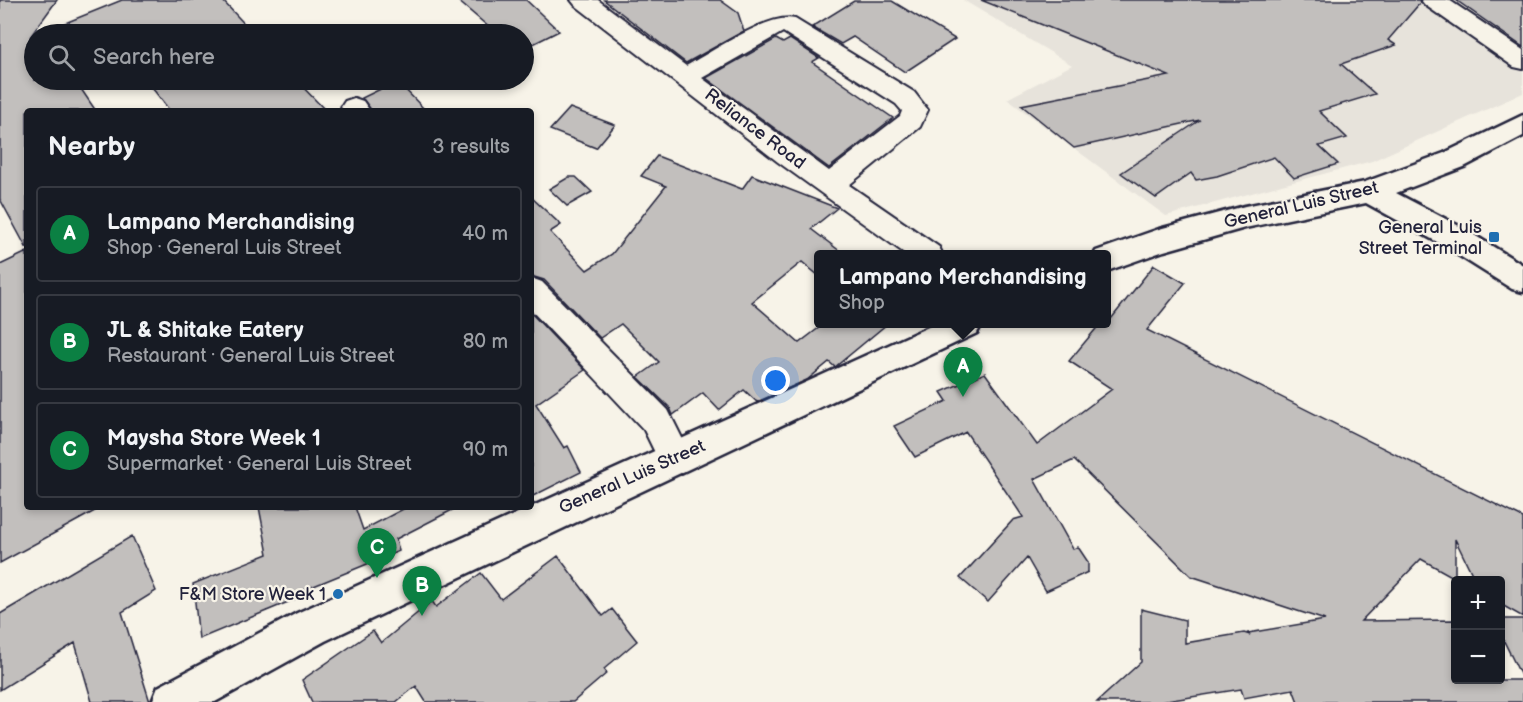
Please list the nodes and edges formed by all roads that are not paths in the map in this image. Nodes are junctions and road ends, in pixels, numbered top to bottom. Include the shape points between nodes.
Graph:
1 (583, 0) edge
2 (1433, 0) edge
3 (1523, 61) edge
4 (685, 76) junction
5 (1523, 124) edge
6 (830, 185) junction
7 (1369, 192) junction
8 (922, 250) edge
9 (1111, 258) edge
10 (1523, 280) edge
11 (534, 293) edge
12 (957, 328) edge
13 (675, 458) junction
14 (173, 702) edge

1 - 4 street, Reliance Road
2 - 3 street
4 - 6 street, Reliance Road
4 - 6 street via 787,24 905,98 915,110 911,121
5 - 7 main road, General Luis Street via 1454,160
6 - 8 street, Reliance Road
7 - 9 main road, General Luis Street via 1234,220
7 - 10 main road
11 - 13 street via 656,420
12 - 13 main road, General Luis Street
13 - 14 main road, General Luis Street via 310,627

